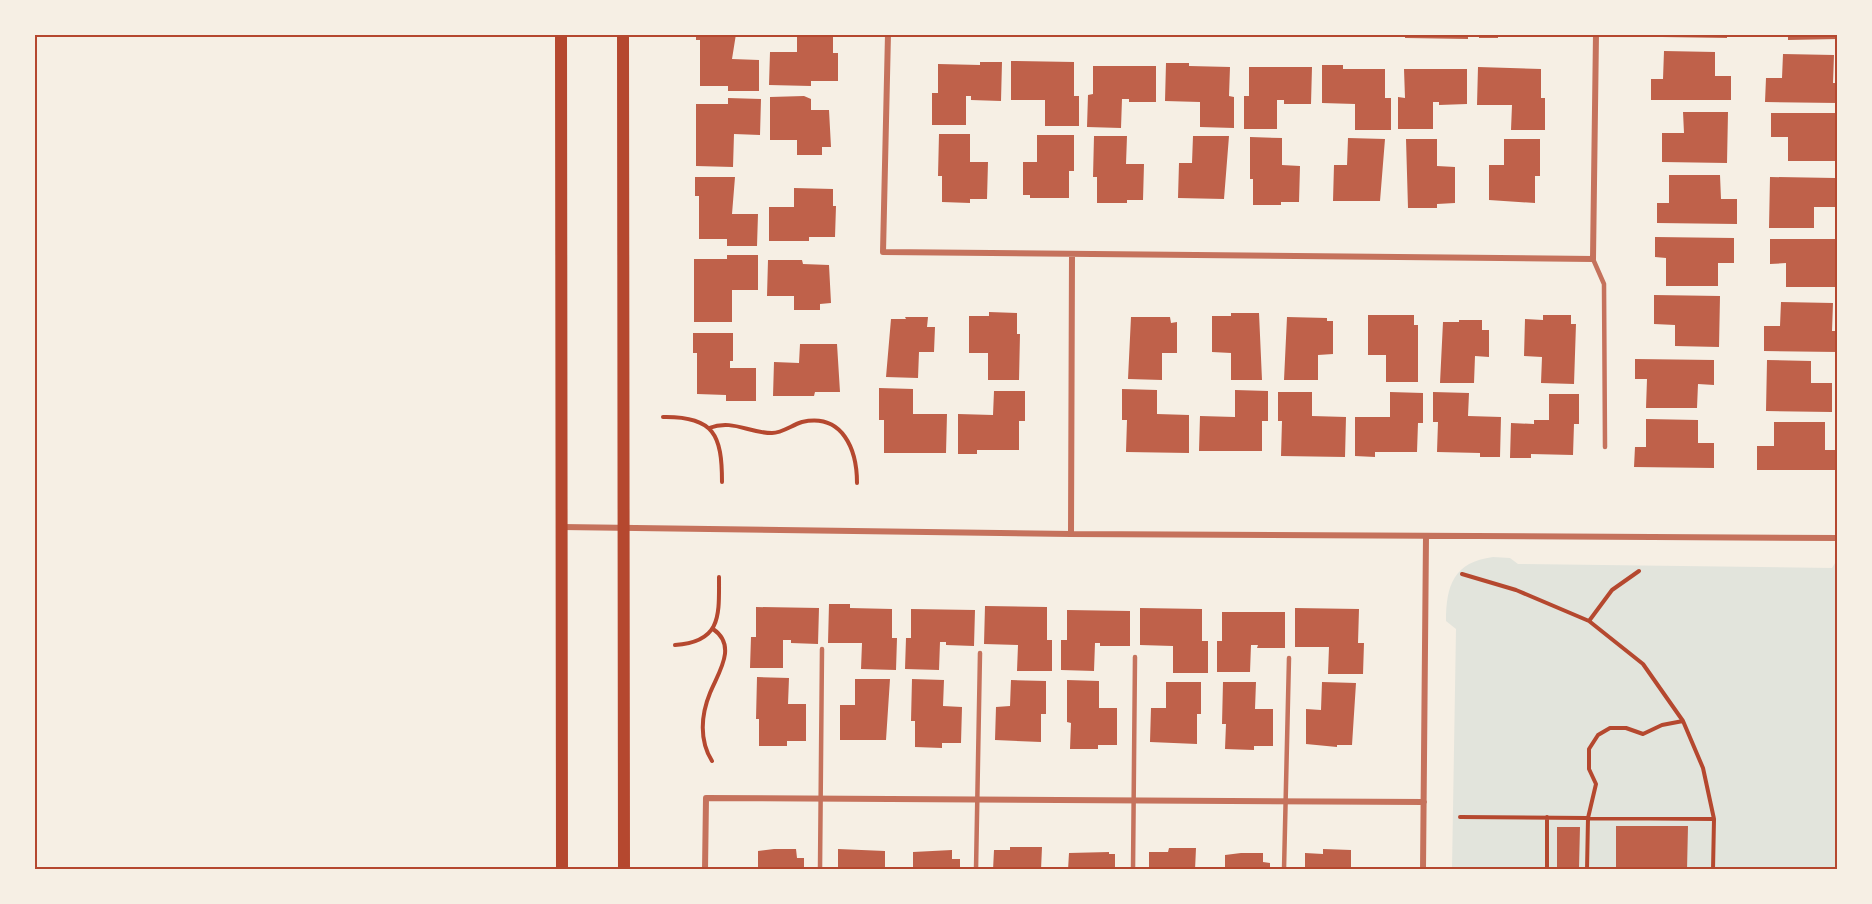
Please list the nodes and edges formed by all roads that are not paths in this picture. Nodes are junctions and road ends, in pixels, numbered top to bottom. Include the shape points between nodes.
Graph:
1 (561, 34) edge
2 (623, 34) edge
3 (888, 34) edge
4 (1596, 34) edge
5 (1072, 254) junction
6 (1593, 259) junction
7 (1605, 447) dead end
8 (562, 527) junction
9 (623, 527) junction
10 (1071, 534) junction
11 (1426, 536) junction
12 (1838, 538) edge
13 (822, 649) dead end
14 (980, 653) dead end
15 (1135, 657) dead end
16 (1288, 658) dead end
17 (822, 799) junction
18 (976, 799) junction
19 (1132, 800) junction
20 (1285, 801) junction
21 (1424, 802) junction
22 (562, 870) edge
23 (624, 870) edge
24 (705, 870) edge
25 (820, 870) edge
26 (976, 870) edge
27 (1133, 870) edge
28 (1284, 870) edge
29 (1423, 870) edge

1 - 8 main road
2 - 9 main road
3 - 5 street via 883,252
4 - 6 street
5 - 6 street
5 - 10 street
6 - 7 lane via 1604,284
8 - 9 street
8 - 22 main road
9 - 10 street
9 - 23 main road
10 - 11 street
11 - 12 street
11 - 21 street
13 - 17 lane
14 - 18 lane
15 - 19 lane
16 - 20 lane
17 - 18 street
17 - 24 street via 706,798
17 - 25 lane
18 - 19 street
18 - 26 lane
19 - 20 street
19 - 27 lane
20 - 21 street
20 - 28 lane
21 - 29 street

